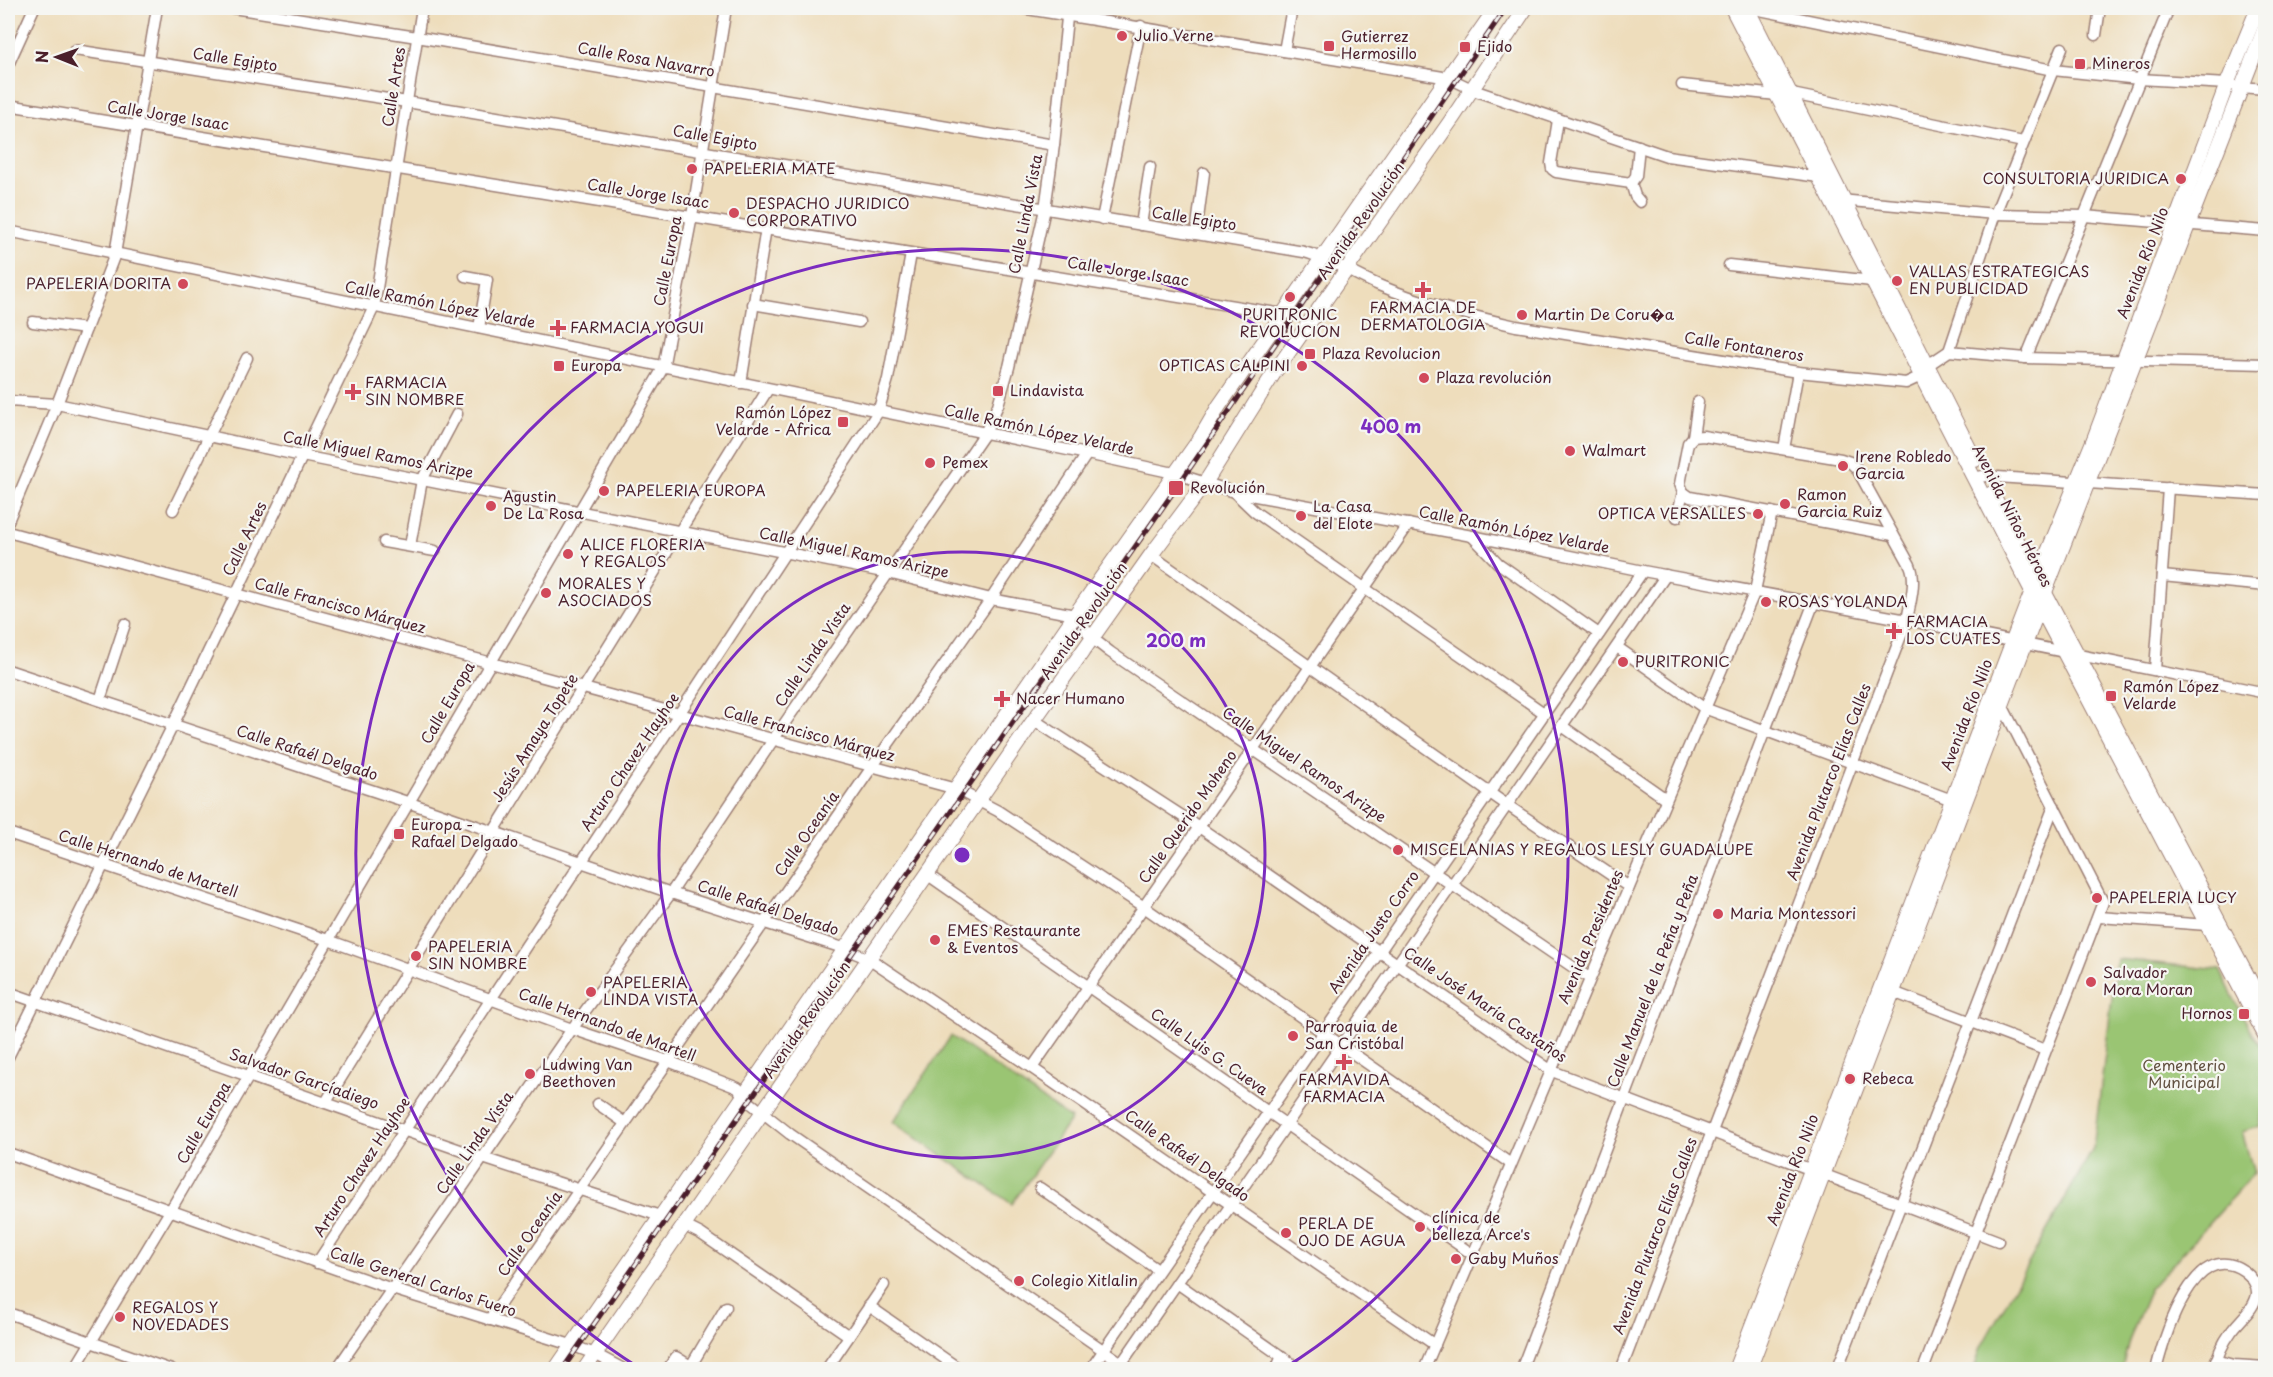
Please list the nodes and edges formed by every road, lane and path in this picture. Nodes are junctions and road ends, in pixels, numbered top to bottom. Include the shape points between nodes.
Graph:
1 (34, 8) edge
2 (157, 8) edge
3 (232, 8) edge
4 (422, 8) edge
5 (726, 8) edge
6 (1021, 8) edge
7 (1292, 8) edge
8 (1496, 8) edge
9 (1526, 8) edge
10 (1732, 8) edge
11 (1749, 8) edge
12 (2100, 8) edge
13 (2169, 8) edge
14 (2258, 8) edge
15 (1068, 11) edge
16 (2265, 25) edge
17 (1141, 26) junction
18 (2096, 35) dead end
19 (417, 37) junction
20 (2062, 48) dead end
21 (75, 50) dead end
22 (1284, 51) junction
23 (148, 61) junction
24 (8, 65) edge
25 (2053, 70) junction
26 (1449, 78) junction
27 (2139, 79) junction
28 (1682, 85) dead end
29 (2234, 86) junction
30 (713, 87) junction
31 (1471, 89) junction
32 (2265, 89) edge
33 (1792, 93) junction
34 (1776, 94) junction
35 (407, 102) junction
36 (8, 105) edge
37 (1558, 120) junction
38 (137, 125) junction
39 (2023, 142) junction
40 (1054, 145) junction
41 (1639, 146) junction
42 (703, 152) junction
43 (1150, 167) dead end
44 (397, 169) junction
45 (1204, 173) dead end
46 (1819, 177) junction
47 (1631, 183) junction
48 (1830, 199) junction
49 (1845, 200) junction
50 (1640, 202) dead end
51 (1044, 209) junction
52 (1995, 214) junction
53 (692, 216) junction
54 (2084, 216) junction
55 (1102, 219) junction
56 (2181, 224) junction
57 (1141, 225) junction
58 (766, 228) junction
59 (8, 231) edge
60 (2265, 231) edge
61 (1196, 234) junction
62 (115, 254) junction
63 (911, 254) junction
64 (1324, 258) junction
65 (1729, 265) dead end
66 (1347, 270) junction
67 (1031, 272) junction
68 (465, 276) dead end
69 (1872, 280) junction
70 (753, 304) junction
71 (374, 308) junction
72 (1283, 314) junction
73 (33, 322) dead end
74 (859, 322) dead end
75 (480, 328) junction
76 (86, 329) junction
77 (1949, 351) junction
78 (247, 358) dead end
79 (2026, 358) junction
80 (2129, 361) junction
81 (2265, 364) edge
82 (663, 368) junction
83 (1925, 370) junction
84 (1798, 372) junction
85 (741, 383) junction
86 (768, 389) junction
87 (8, 401) edge
88 (1698, 402) dead end
89 (57, 404) junction
90 (878, 412) junction
91 (457, 414) dead end
92 (985, 433) junction
93 (209, 436) junction
94 (1693, 437) junction
95 (1784, 450) junction
96 (1087, 454) junction
97 (302, 456) junction
98 (1174, 473) junction
99 (1978, 477) junction
100 (422, 480) junction
101 (2082, 482) junction
102 (1205, 483) junction
103 (2168, 488) junction
104 (1234, 492) junction
105 (1683, 492) junction
106 (2265, 495) edge
107 (173, 510) dead end
108 (579, 511) junction
109 (1772, 512) junction
110 (1677, 517) dead end
111 (8, 521) edge
112 (1409, 524) junction
113 (8, 532) edge
114 (681, 532) junction
115 (1893, 535) junction
116 (1472, 536) junction
117 (384, 542) dead end
118 (410, 546) junction
119 (435, 551) dead end
120 (785, 552) junction
121 (1151, 555) junction
122 (1643, 571) junction
123 (888, 573) junction
124 (1666, 575) junction
125 (2162, 576) junction
126 (2038, 578) junction
127 (2265, 586) edge
128 (1365, 588) junction
129 (1755, 591) junction
130 (2039, 592) junction
131 (235, 594) junction
132 (991, 599) junction
133 (1814, 602) junction
134 (2040, 606) junction
135 (1075, 615) junction
136 (1907, 620) junction
137 (125, 624) dead end
138 (1599, 634) junction
139 (1092, 639) junction
140 (2019, 643) junction
141 (1617, 647) junction
142 (2072, 653) junction
143 (489, 662) junction
144 (1310, 667) junction
145 (8, 670) edge
146 (2155, 670) junction
147 (584, 689) junction
148 (2265, 693) edge
149 (100, 700) junction
150 (2002, 705) junction
151 (1704, 708) junction
152 (1544, 713) junction
153 (680, 715) junction
154 (1034, 720) junction
155 (173, 725) junction
156 (1562, 726) junction
157 (1765, 730) junction
158 (773, 740) junction
159 (1254, 748) junction
160 (1852, 763) junction
161 (872, 767) junction
162 (956, 789) junction
163 (1489, 793) junction
164 (1666, 799) junction
165 (1952, 800) junction
166 (979, 801) junction
167 (407, 802) junction
168 (1507, 806) junction
169 (2054, 806) junction
170 (1199, 827) junction
171 (495, 832) junction
172 (8, 833) edge
173 (582, 862) junction
174 (103, 865) junction
175 (1434, 873) junction
176 (928, 875) junction
177 (1452, 885) junction
178 (1629, 887) junction
179 (671, 893) junction
180 (1144, 907) junction
181 (2099, 916) junction
182 (764, 923) junction
183 (2207, 925) junction
184 (328, 940) junction
185 (844, 949) junction
186 (1379, 952) junction
187 (870, 960) junction
188 (1397, 964) junction
189 (408, 969) junction
190 (1589, 978) junction
191 (1089, 987) junction
192 (8, 992) edge
193 (1893, 992) junction
194 (491, 999) junction
195 (35, 1001) junction
196 (2265, 1011) edge
197 (1971, 1022) junction
198 (572, 1029) junction
199 (1323, 1032) junction
200 (2265, 1037) edge
201 (1342, 1045) junction
202 (2045, 1050) junction
203 (8, 1057) edge
204 (668, 1061) junction
205 (1032, 1068) junction
206 (1552, 1071) junction
207 (249, 1075) junction
208 (743, 1097) junction
209 (1624, 1099) junction
210 (326, 1102) junction
211 (598, 1104) dead end
212 (762, 1112) junction
213 (1268, 1112) junction
214 (625, 1123) junction
215 (1286, 1125) junction
216 (404, 1130) junction
217 (1711, 1132) junction
218 (8, 1153) edge
219 (483, 1158) junction
220 (1512, 1164) junction
221 (1817, 1173) junction
222 (1040, 1188) dead end
223 (579, 1190) junction
224 (1212, 1192) junction
225 (1899, 1204) junction
226 (1231, 1205) junction
227 (170, 1211) junction
228 (660, 1216) junction
229 (683, 1225) junction
230 (1975, 1232) junction
231 (1998, 1241) dead end
232 (1472, 1254) junction
233 (317, 1263) junction
234 (1158, 1270) junction
235 (1177, 1283) junction
236 (884, 1285) dead end
237 (392, 1289) junction
238 (2261, 1290) edge
239 (869, 1306) junction
240 (726, 1307) dead end
241 (8, 1313) edge
242 (489, 1320) junction
243 (849, 1336) junction
244 (89, 1342) junction
245 (571, 1345) junction
246 (1435, 1345) junction
247 (1104, 1350) junction
248 (595, 1354) junction
249 (1282, 1356) junction
250 (2215, 1365) edge
251 (1120, 1366) edge
252 (2236, 1367) edge
253 (2265, 1367) edge
254 (74, 1370) edge
255 (171, 1370) edge
256 (336, 1370) edge
257 (555, 1370) edge
258 (585, 1370) edge
259 (625, 1370) edge
260 (667, 1370) edge
261 (826, 1370) edge
262 (961, 1370) edge
263 (1090, 1370) edge
264 (1132, 1370) edge
265 (1276, 1370) edge
266 (1301, 1370) edge
267 (1424, 1370) edge
268 (1521, 1370) edge
269 (1621, 1370) edge
270 (1735, 1370) edge
271 (1749, 1370) edge
272 (1838, 1370) edge
273 (1923, 1370) edge
274 (2156, 1370) edge

1 - 24 street
2 - 23 street
3 - 19 street, Calle Rosa Navarro
4 - 19 street, Calle Artes
5 - 30 street, Calle Europa
6 - 15 street
7 - 22 street
8 - 26 main road, Avenida Revolución
9 - 31 main road, Avenida Revolución
10 - 34 main road, Avenida Niños Héroes
11 - 25 street
11 - 33 main road, Avenida Niños Héroes
12 - 18 street
13 - 27 street
14 - 29 main road, Avenida Río Nilo
15 - 17 street
15 - 40 street, Calle Linda Vista
16 - 29 main road, Avenida Río Nilo
17 - 22 street
17 - 55 street
19 - 30 street, Calle Rosa Navarro
19 - 35 street, Calle Artes
20 - 25 street
21 - 23 street, Calle Egipto
22 - 26 street
23 - 35 street, Calle Egipto
23 - 38 street
25 - 27 street
25 - 39 street
26 - 31 street
26 - 64 main road, Avenida Revolución
27 - 29 street
27 - 54 street
28 - 34 street
29 - 32 street
29 - 56 main road, Avenida Río Nilo
30 - 40 street, Calle Rosa Navarro
30 - 42 street, Calle Europa
31 - 37 street
31 - 66 main road, Avenida Revolución
33 - 39 street
33 - 49 main road, Avenida Niños Héroes
34 - 46 main road, Avenida Niños Héroes
35 - 42 street, Calle Egipto
35 - 44 street, Calle Artes
36 - 38 street, Calle Jorge Isaac
37 - 41 street
37 - 47 street via 1552,169
38 - 44 street, Calle Jorge Isaac
38 - 62 street
39 - 52 street
40 - 51 street, Calle Linda Vista
41 - 46 street via 1667,156
41 - 47 street via 1636,176
42 - 51 street, Calle Egipto
42 - 53 street, Calle Europa
43 - 57 street
44 - 53 street, Calle Jorge Isaac
44 - 71 street, Calle Artes
45 - 61 street
46 - 48 main road, Avenida Niños Héroes
47 - 50 street
48 - 49 street
48 - 69 main road, Avenida Niños Héroes
49 - 52 street
49 - 83 main road, Avenida Niños Héroes
51 - 55 street, Calle Egipto
51 - 67 street, Calle Linda Vista
52 - 54 street
52 - 77 street
53 - 58 street, Calle Jorge Isaac
53 - 82 street, Calle Europa
54 - 56 street
54 - 79 street
55 - 57 street, Calle Egipto
56 - 60 street
56 - 80 main road, Avenida Río Nilo
57 - 61 street, Calle Egipto
58 - 63 street, Calle Jorge Isaac
58 - 70 street
59 - 62 street, Calle Ramón López Velarde
61 - 64 street, Calle Egipto
62 - 71 street, Calle Ramón López Velarde
62 - 76 street
63 - 67 street, Calle Jorge Isaac
63 - 90 street, Arturo Chavez Hayhoe via 888,379
64 - 66 street, Calle Egipto
64 - 72 main road, Avenida Revolución
65 - 69 street
66 - 84 street, Calle Fontaneros via 1393,290 1479,318
66 - 102 main road, Avenida Revolución via 1274,373
67 - 72 street, Calle Jorge Isaac
67 - 92 street, Calle Linda Vista via 1007,376
68 - 75 street via 487,280
69 - 83 main road, Avenida Niños Héroes
70 - 74 street
70 - 85 street
71 - 75 street, Calle Ramón López Velarde
71 - 97 street, Calle Artes
72 - 98 main road, Avenida Revolución
73 - 76 street
75 - 82 street, Calle Ramón López Velarde
76 - 89 street
77 - 79 street
77 - 83 street, Calle Fontaneros
78 - 93 street
79 - 80 street
80 - 81 street
80 - 101 main road, Avenida Río Nilo
82 - 85 street, Calle Ramón López Velarde
82 - 108 street, Calle Europa
83 - 84 street, Calle Fontaneros via 1906,383
83 - 99 main road, Avenida Niños Héroes
84 - 95 street
85 - 86 street, Calle Ramón López Velarde
86 - 90 street, Calle Ramón López Velarde
86 - 114 street, Jesús Amaya Topete
87 - 89 street, Calle Miguel Ramos Arizpe
88 - 94 street
89 - 93 street, Calle Miguel Ramos Arizpe
89 - 111 street
90 - 92 street, Calle Ramón López Velarde
90 - 120 street, Arturo Chavez Hayhoe
91 - 100 street
92 - 96 street, Calle Ramón López Velarde
92 - 123 street, Calle Linda Vista
93 - 97 street, Calle Miguel Ramos Arizpe
93 - 107 street
94 - 95 street, Avenida Plutarco Elías Calles
94 - 105 street via 1688,443 1680,484
95 - 115 street, Avenida Plutarco Elías Calles via 1850,462
96 - 98 street, Calle Ramón López Velarde
96 - 132 street, Calle Oceanía
97 - 100 street, Calle Miguel Ramos Arizpe
97 - 131 street, Calle Artes
98 - 102 street, Calle Ramón López Velarde
98 - 135 main road, Avenida Revolución
99 - 101 street
99 - 126 main road, Avenida Niños Héroes
99 - 130 main road, Avenida Niños Héroes
100 - 108 street, Calle Miguel Ramos Arizpe
100 - 118 street
101 - 103 street
101 - 126 main road, Avenida Río Nilo
101 - 130 main road, Avenida Río Nilo
102 - 104 street, Calle Ramón López Velarde
102 - 121 main road, Avenida Revolución
103 - 106 street
103 - 125 street
104 - 112 street, Calle Ramón López Velarde
104 - 128 street via 1255,512
105 - 109 street via 1690,497
105 - 110 street
108 - 114 street, Calle Miguel Ramos Arizpe
108 - 143 street, Calle Europa
109 - 115 street
109 - 129 street, Avenida Presidentes
112 - 116 street, Calle Ramón López Velarde
112 - 128 street, Calle Querido Moheno
113 - 131 street, Calle Francisco Márquez
114 - 120 street, Calle Miguel Ramos Arizpe
114 - 147 street, Jesús Amaya Topete
115 - 136 street, Avenida Plutarco Elías Calles via 1914,573
116 - 122 street, Calle Ramón López Velarde
116 - 138 street via 1498,563
117 - 118 street
118 - 119 street
120 - 123 street, Calle Miguel Ramos Arizpe
120 - 153 street, Arturo Chavez Hayhoe
121 - 139 main road, Avenida Revolución
121 - 144 street
122 - 124 street, Calle Ramón López Velarde
122 - 138 street, Avenida Justo Corro
123 - 132 street, Calle Miguel Ramos Arizpe
123 - 158 street, Calle Linda Vista
124 - 129 street, Calle Ramón López Velarde
124 - 141 street
125 - 127 street
125 - 146 street
126 - 130 main road, Avenida Niños Héroes
128 - 144 street, Calle Querido Moheno
128 - 152 street
129 - 133 street, Calle Ramón López Velarde
129 - 151 street, Avenida Presidentes
130 - 134 main road, Avenida Río Nilo
130 - 140 main road, Avenida Río Nilo
130 - 142 main road, Avenida Niños Héroes
131 - 143 street, Calle Francisco Márquez
131 - 155 street, Calle Artes
132 - 135 street, Calle Miguel Ramos Arizpe
132 - 161 street, Calle Oceanía
133 - 136 street, Calle Ramón López Velarde
133 - 157 street, Calle Manuel de la Peña y Peña
134 - 140 main road, Avenida Río Nilo
134 - 142 main road, Avenida Niños Héroes
135 - 139 street, Calle Miguel Ramos Arizpe
135 - 162 main road, Avenida Revolución
136 - 140 street, Calle Ramón López Velarde
136 - 160 street, Avenida Plutarco Elías Calles
137 - 149 street
138 - 152 street, Avenida Justo Corro
139 - 154 main road, Avenida Revolución
139 - 159 street, Calle Miguel Ramos Arizpe
140 - 142 street, Calle Ramón López Velarde
140 - 150 main road, Avenida Río Nilo
140 - 165 main road, Avenida Río Nilo
141 - 151 street
141 - 156 street
142 - 146 street, Calle Ramón López Velarde
142 - 183 main road, Avenida Niños Héroes
142 - 196 main road, Avenida Niños Héroes
143 - 147 street, Calle Francisco Márquez
143 - 167 street, Calle Europa
144 - 159 street, Calle Querido Moheno
144 - 163 street
145 - 149 street, Calle Rafaél Delgado
146 - 148 street, Calle Ramón López Velarde
147 - 153 street, Calle Francisco Márquez
147 - 171 street, Jesús Amaya Topete
149 - 155 street, Calle Rafaél Delgado
150 - 169 street
150 - 193 main road, Avenida Río Nilo
151 - 157 street
151 - 164 street, Avenida Presidentes
152 - 163 street, Avenida Justo Corro
153 - 158 street, Calle Francisco Márquez
153 - 173 street, Arturo Chavez Hayhoe
154 - 166 main road, Avenida Revolución
154 - 170 street, Calle José María Castaños
155 - 167 street, Calle Rafaél Delgado
155 - 174 street, Calle Artes
156 - 164 street
156 - 168 street
157 - 160 street
157 - 209 street, Calle Manuel de la Peña y Peña
158 - 161 street, Calle Francisco Márquez
158 - 179 street, Calle Linda Vista
159 - 170 street, Calle Querido Moheno
159 - 175 street, Calle Miguel Ramos Arizpe
160 - 165 street
160 - 217 street, Avenida Plutarco Elías Calles
161 - 162 street, Calle Francisco Márquez
161 - 182 street, Calle Oceanía
162 - 166 street, Calle Francisco Márquez
162 - 185 main road, Avenida Revolución
163 - 168 street
163 - 175 street, Avenida Justo Corro
164 - 178 street, Avenida Presidentes
165 - 221 main road, Avenida Río Nilo
166 - 176 main road, Avenida Revolución
166 - 180 street, Calle Francisco Márquez
167 - 171 street, Calle Rafaél Delgado
167 - 184 street, Calle Europa
168 - 177 street
168 - 178 street
169 - 181 street via 2103,902
169 - 197 street
170 - 180 street, Calle Querido Moheno
170 - 186 street, Calle José María Castaños
171 - 173 street, Calle Rafaél Delgado
171 - 189 street, Jesús Amaya Topete
172 - 174 street, Calle Hernando de Martell
173 - 179 street, Calle Rafaél Delgado
173 - 194 street, Arturo Chavez Hayhoe
174 - 184 street, Calle Hernando de Martell
174 - 195 street, Calle Artes
175 - 177 street, Calle Miguel Ramos Arizpe
175 - 186 street, Avenida Justo Corro
176 - 187 main road, Avenida Revolución
176 - 191 street, Calle Luis G. Cueva
177 - 188 street
177 - 190 street, Calle Miguel Ramos Arizpe
178 - 190 street, Avenida Presidentes
179 - 182 street, Calle Rafaél Delgado
179 - 198 street, Calle Linda Vista
180 - 191 street, Calle Querido Moheno
180 - 199 street, Calle Francisco Márquez
181 - 183 street
181 - 202 street
182 - 185 street, Calle Rafaél Delgado
182 - 204 street, Calle Oceanía
183 - 200 main road, Avenida Niños Héroes
184 - 189 street, Calle Hernando de Martell
184 - 207 street, Calle Europa
185 - 187 street, Calle Rafaél Delgado
185 - 208 main road, Avenida Revolución
186 - 188 street, Calle José María Castaños
186 - 199 street, Avenida Justo Corro
187 - 205 street, Calle Rafaél Delgado
187 - 212 main road, Avenida Revolución
188 - 201 street
188 - 206 street, Calle José María Castaños
189 - 194 street, Calle Hernando de Martell
189 - 210 street, Jesús Amaya Topete
190 - 206 street, Avenida Presidentes
191 - 205 street, Calle Querido Moheno
191 - 213 street, Calle Luis G. Cueva
192 - 195 street, Salvador Garcíadiego
193 - 197 street
193 - 221 main road, Avenida Río Nilo
194 - 198 street, Calle Hernando de Martell
194 - 216 street, Arturo Chavez Hayhoe
195 - 203 street, Calle Artes
195 - 207 street, Salvador Garcíadiego
197 - 202 street
197 - 225 street
198 - 204 street, Calle Hernando de Martell
198 - 219 street, Calle Linda Vista
199 - 201 street, Calle Francisco Márquez
199 - 213 street, Avenida Justo Corro
201 - 215 street
201 - 220 street, Calle Francisco Márquez
202 - 230 street
204 - 208 street, Calle Hernando de Martell via 738,1088
204 - 214 street, Calle Oceanía
205 - 224 street, Calle Rafaél Delgado
206 - 209 street, Calle José María Castaños
206 - 220 street, Avenida Presidentes
207 - 210 street, Salvador Garcíadiego
207 - 227 street, Calle Europa
208 - 212 street, Calle Hernando de Martell
208 - 228 main road, Avenida Revolución
209 - 217 street, Calle José María Castaños
209 - 268 street, Calle Manuel de la Peña y Peña
210 - 216 street, Salvador Garcíadiego
211 - 214 street
212 - 229 main road, Avenida Revolución
212 - 247 street, Calle Hernando de Martell
213 - 215 street, Calle Luis G. Cueva
213 - 224 street, Avenida Justo Corro
214 - 223 street, Calle Oceanía
215 - 226 street
215 - 232 street, Calle Luis G. Cueva
216 - 219 street, Salvador Garcíadiego
216 - 233 street, Arturo Chavez Hayhoe
217 - 221 street, Calle José María Castaños
217 - 269 street, Avenida Plutarco Elías Calles
218 - 227 street, Calle General Carlos Fuero
219 - 223 street, Salvador Garcíadiego
219 - 237 street, Calle Linda Vista
220 - 232 street, Avenida Presidentes
221 - 225 street, Calle José María Castaños
221 - 270 main road, Avenida Río Nilo
221 - 271 main road, Avenida Río Nilo
222 - 234 street
223 - 228 street, Salvador Garcíadiego
223 - 242 street, Calle Oceanía
224 - 226 street, Calle Rafaél Delgado
224 - 234 street, Avenida Justo Corro
225 - 230 street, Calle José María Castaños
225 - 272 street
226 - 235 street
226 - 246 street, Calle Rafaél Delgado
227 - 233 street, Calle General Carlos Fuero
227 - 244 street, Calle Europa
228 - 245 main road, Avenida Revolución
229 - 243 street
229 - 248 main road, Avenida Revolución
230 - 231 street, Calle José María Castaños
230 - 273 street
232 - 246 street, Avenida Presidentes
233 - 237 street, Calle General Carlos Fuero
234 - 247 street, Avenida Justo Corro
235 - 249 street
235 - 251 street
236 - 239 street
237 - 242 street, Calle General Carlos Fuero
237 - 256 street, Calle Linda Vista
238 - 250 street via 2232,1331
238 - 274 street via 2238,1268 2218,1265 2205,1272 2178,1303
239 - 243 street
239 - 262 street
240 - 260 street via 692,1364 676,1357
241 - 244 street
242 - 245 street, Calle General Carlos Fuero
243 - 261 street
244 - 254 street, Calle Europa
244 - 255 street
245 - 248 street, Calle General Carlos Fuero
245 - 257 main road, Avenida Revolución
246 - 267 street, Avenida Presidentes
247 - 251 street, Calle Hernando de Martell
247 - 263 street, Avenida Justo Corro
248 - 258 main road, Avenida Revolución
248 - 259 street, Calle General Carlos Fuero
249 - 265 street
249 - 266 street
250 - 252 street
251 - 264 street, Calle Hernando de Martell
252 - 253 street

